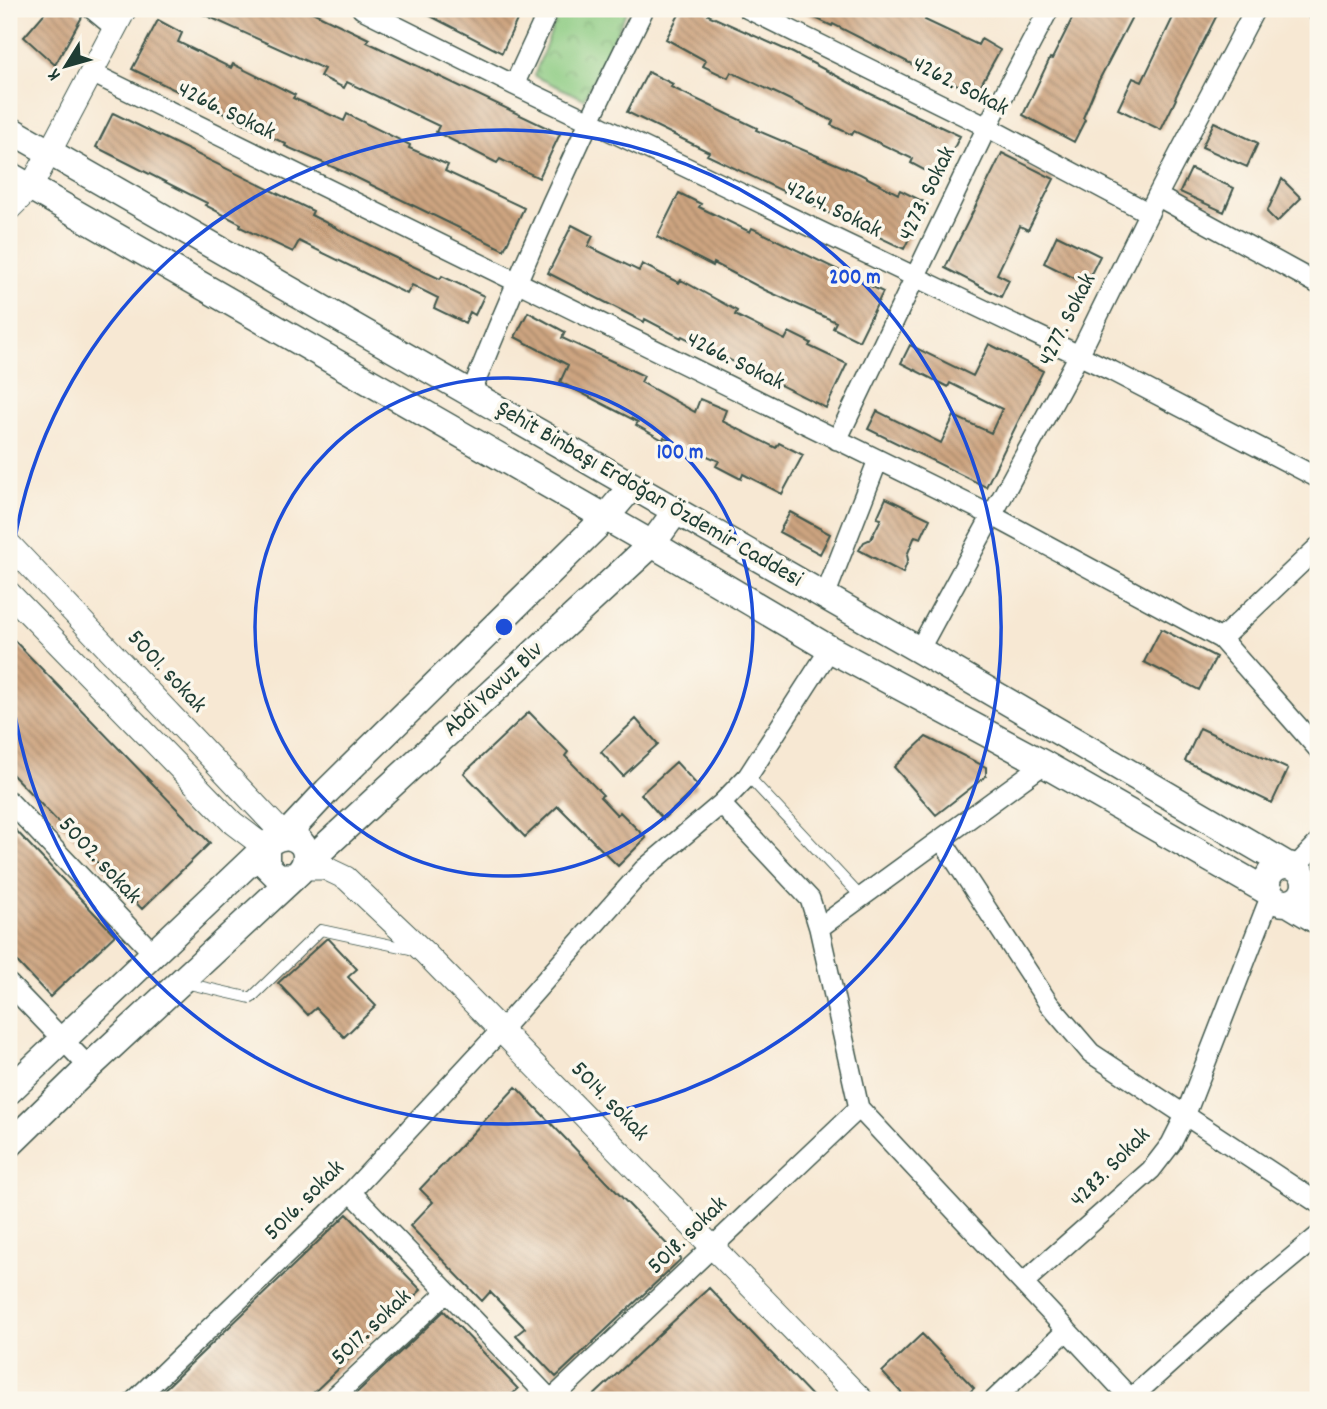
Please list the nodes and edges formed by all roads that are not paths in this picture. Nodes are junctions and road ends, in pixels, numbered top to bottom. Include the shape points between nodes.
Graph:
1 (92, 9) edge
2 (362, 9) edge
3 (548, 9) edge
4 (644, 9) edge
5 (748, 9) edge
6 (1049, 9) edge
7 (1255, 9) edge
8 (1315, 9) edge
9 (1318, 13) edge
10 (120, 18) edge
11 (92, 73) junction
12 (514, 85) junction
13 (589, 120) junction
14 (987, 127) junction
15 (9, 130) edge
16 (49, 152) junction
17 (20, 181) edge
18 (1153, 205) junction
19 (9, 209) edge
20 (916, 277) junction
21 (516, 281) junction
22 (1318, 284) edge
23 (1079, 355) junction
24 (471, 393) junction
25 (837, 440) junction
26 (877, 460) junction
27 (1318, 478) edge
28 (632, 486) junction
29 (676, 511) junction
30 (993, 516) junction
31 (605, 518) junction
32 (9, 544) edge
33 (652, 544) junction
34 (1318, 547) edge
35 (9, 593) edge
36 (825, 596) junction
37 (1221, 639) junction
38 (830, 649) junction
39 (919, 650) junction
40 (1318, 749) edge
41 (1044, 764) junction
42 (748, 776) junction
43 (9, 801) edge
44 (721, 804) junction
45 (941, 839) junction
46 (275, 842) junction
47 (1318, 844) edge
48 (301, 869) junction
49 (1301, 872) edge
50 (862, 897) junction
51 (1278, 898) junction
52 (1318, 920) edge
53 (819, 928) junction
54 (425, 953) junction
55 (154, 954) junction
56 (180, 982) junction
57 (9, 984) edge
58 (502, 1029) junction
59 (62, 1040) junction
60 (89, 1067) junction
61 (9, 1091) edge
62 (859, 1108) junction
63 (1185, 1116) junction
64 (9, 1145) edge
65 (351, 1192) junction
66 (1318, 1203) edge
67 (1318, 1236) edge
68 (713, 1246) junction
69 (1023, 1283) junction
70 (447, 1292) junction
71 (1067, 1331) junction
72 (544, 1398) edge
73 (1131, 1399) edge
74 (135, 1400) edge
75 (331, 1400) edge
76 (862, 1400) edge
77 (993, 1400) edge

1 - 10 street
2 - 12 street, 4264. Sokak
3 - 12 street
4 - 13 street
5 - 14 street, 4262. Sokak
6 - 14 street, 4273. Sokak
7 - 18 street, 4277. Sokak
8 - 9 street
10 - 11 street
11 - 16 street
11 - 21 street, 4266. Sokak
12 - 13 street, 4264. Sokak
13 - 20 street, 4264. Sokak
13 - 21 street
14 - 18 street, 4262. Sokak
14 - 20 street, 4273. Sokak
15 - 16 main road, Şehit Binbaşı Erdoğan Özdemir Caddesi
16 - 17 street
16 - 24 main road, Şehit Binbaşı Erdoğan Özdemir Caddesi
17 - 19 street
17 - 31 main road, Şehit Binbaşı Erdoğan Özdemir Caddesi
18 - 22 street, 4262. Sokak
18 - 23 street, 4277. Sokak
20 - 23 street, 4264. Sokak
20 - 25 street, 4273. Sokak
21 - 24 street
21 - 25 street, 4266. Sokak
23 - 27 street, 4264. Sokak
23 - 30 street, 4277. Sokak
24 - 28 main road, Şehit Binbaşı Erdoğan Özdemir Caddesi
25 - 26 street, 4266. Sokak
26 - 30 street, 4266. Sokak
26 - 36 street
28 - 29 main road, Şehit Binbaşı Erdoğan Özdemir Caddesi
28 - 31 main road, Abdi Yavuz Blv
29 - 33 main road, Abdi Yavuz Blv
29 - 36 main road, Şehit Binbaşı Erdoğan Özdemir Caddesi
30 - 37 street, 4266. Sokak
30 - 39 street, 4277. Sokak
31 - 33 main road, Şehit Binbaşı Erdoğan Özdemir Caddesi
31 - 46 main road, Abdi Yavuz Blv
32 - 46 street, 5001. sokak
33 - 38 main road, Şehit Binbaşı Erdoğan Özdemir Caddesi
33 - 48 main road, Abdi Yavuz Blv
34 - 37 street
35 - 46 street via 233,822
36 - 39 main road, Şehit Binbaşı Erdoğan Özdemir Caddesi
37 - 40 street, 4266. Sokak
38 - 41 main road, Şehit Binbaşı Erdoğan Özdemir Caddesi
38 - 42 street, 5016. sokak
39 - 49 main road, Şehit Binbaşı Erdoğan Özdemir Caddesi
41 - 45 street
41 - 51 main road, Şehit Binbaşı Erdoğan Özdemir Caddesi
42 - 44 street, 5016. sokak
42 - 50 lane
43 - 55 street, 5002. sokak
44 - 53 street via 810,899
44 - 58 street, 5016. sokak via 643,870
45 - 50 street
45 - 63 street via 1049,1004 1091,1053
46 - 48 main road via 296,839 304,847
46 - 48 main road via 264,860 269,870 278,877
46 - 55 main road, Abdi Yavuz Blv
47 - 49 street
48 - 54 street, 5014. sokak via 325,868 346,878
48 - 56 main road, Abdi Yavuz Blv
49 - 51 main road via 1303,892 1294,901
50 - 53 street
51 - 52 main road, Şehit Binbaşı Erdoğan Özdemir Caddesi
51 - 63 street, 4283. Sokak via 1249,950
53 - 62 street
54 - 56 lane via 321,930 251,998
54 - 58 street, 5014. sokak
55 - 59 main road, Abdi Yavuz Blv
56 - 60 main road, Abdi Yavuz Blv
57 - 59 street
58 - 65 street, 5016. sokak
58 - 68 street, 5014. sokak
59 - 60 street
59 - 61 main road, Abdi Yavuz Blv
60 - 64 main road, Abdi Yavuz Blv
62 - 68 street, 5018. sokak
62 - 69 street
63 - 66 street
63 - 69 street, 4283. Sokak via 1151,1170
65 - 70 street
65 - 74 street, 5016. sokak
67 - 73 street
68 - 72 street, 5018. sokak
68 - 76 street, 5014. sokak
69 - 71 street
70 - 72 street
70 - 75 street, 5017. sokak
71 - 73 street
71 - 77 street

